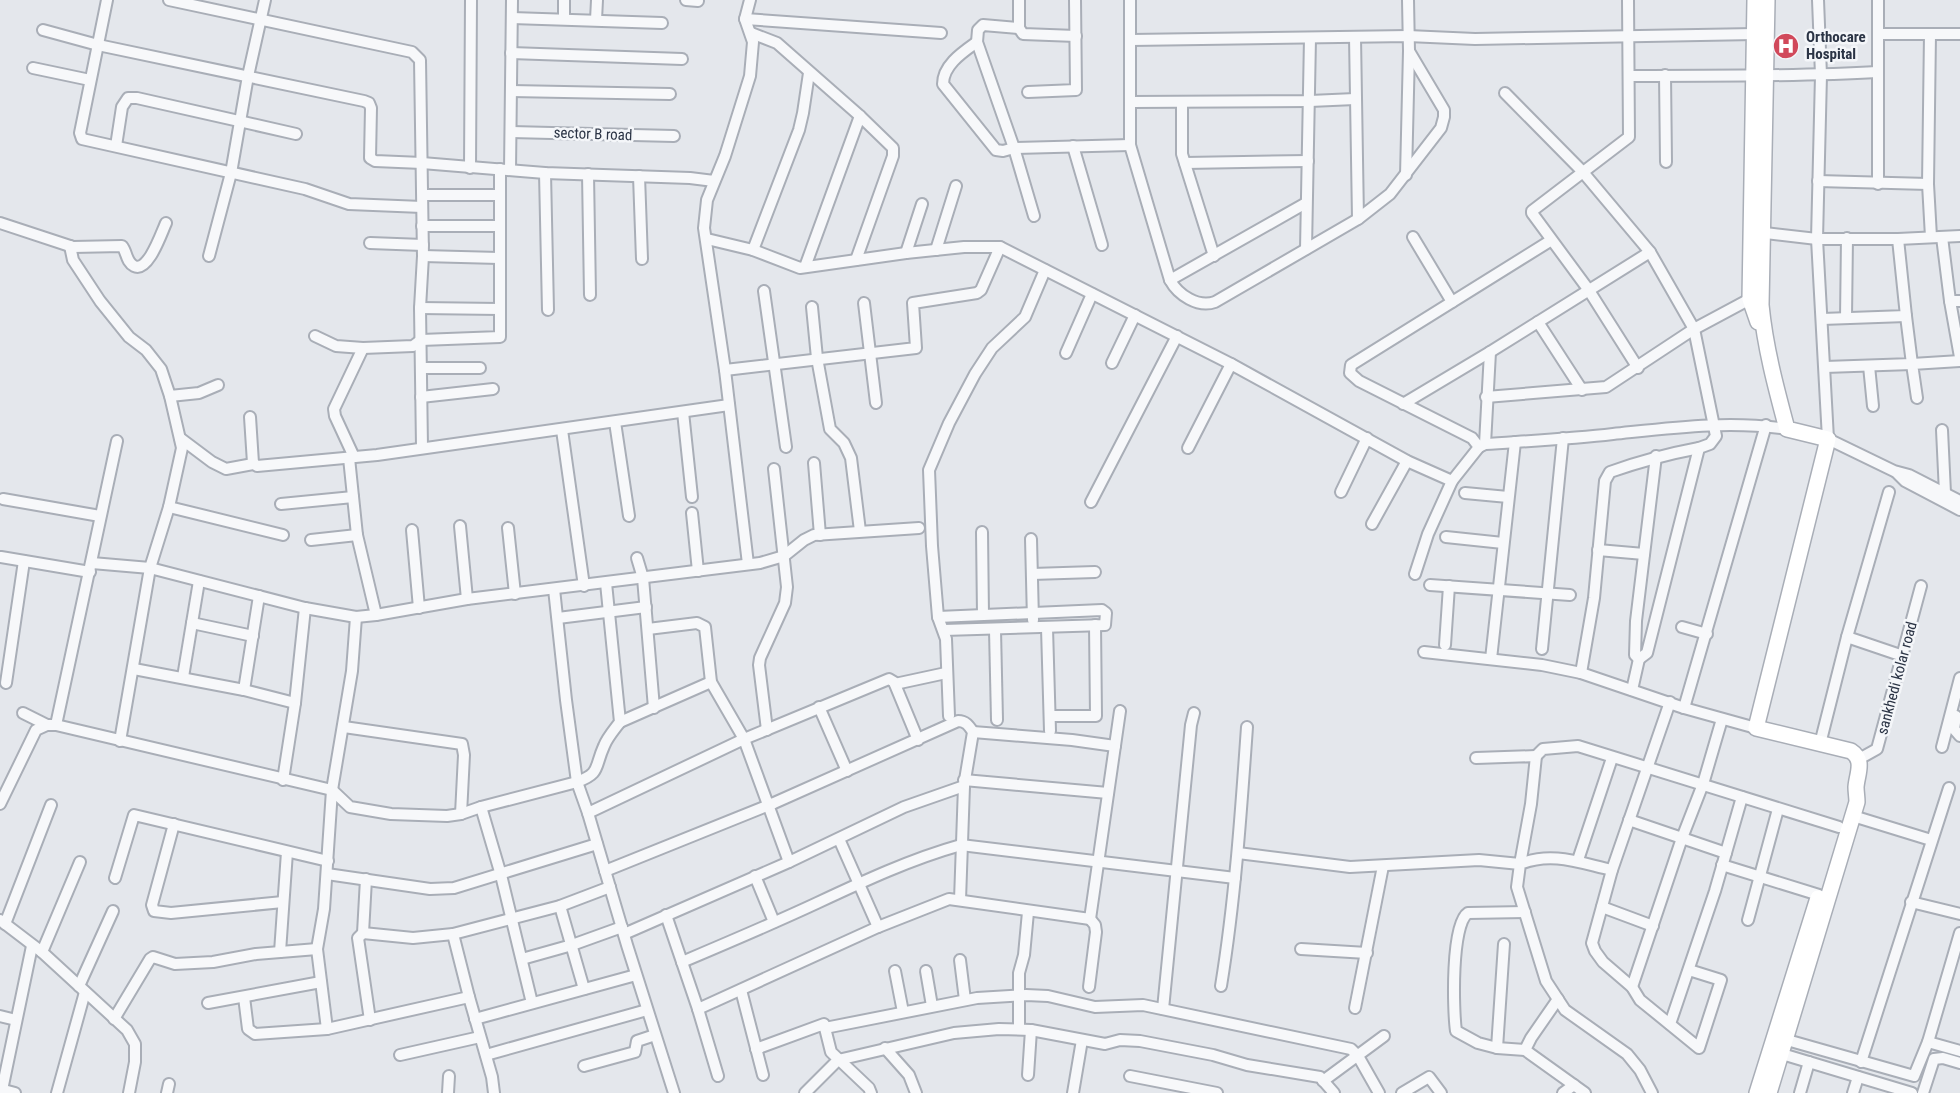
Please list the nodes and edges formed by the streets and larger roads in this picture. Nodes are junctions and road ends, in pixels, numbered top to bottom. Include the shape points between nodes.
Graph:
1 (107, 0) edge
2 (169, 0) edge
3 (266, 0) edge
4 (471, 0) edge
5 (512, 0) edge
6 (564, 0) edge
7 (597, 0) edge
8 (686, 0) edge
9 (750, 0) edge
10 (1019, 0) edge
11 (1075, 0) edge
12 (1130, 0) edge
13 (1408, 0) edge
14 (1628, 0) edge
15 (1755, 0) edge
16 (1767, 0) edge
17 (1818, 0) edge
18 (1878, 0) edge
19 (698, 1) edge
20 (512, 18) junction
21 (564, 18) junction
22 (261, 19) junction
23 (745, 19) junction
24 (596, 20) junction
25 (662, 23) dead end
26 (1018, 28) junction
27 (43, 30) dead end
28 (751, 33) junction
29 (941, 33) dead end
30 (1755, 34) junction
31 (1878, 34) junction
32 (1930, 34) junction
33 (1960, 34) edge
34 (1628, 35) junction
35 (1076, 36) junction
36 (1408, 36) junction
37 (1355, 37) junction
38 (1311, 38) junction
39 (1131, 40) junction
40 (976, 42) junction
41 (98, 45) junction
42 (1409, 51) junction
43 (511, 54) junction
44 (682, 59) dead end
45 (33, 68) dead end
46 (1877, 72) junction
47 (809, 73) junction
48 (1760, 74) junction
49 (1665, 75) junction
50 (1821, 75) junction
51 (248, 76) junction
52 (1629, 76) junction
53 (90, 80) junction
54 (511, 91) junction
55 (1028, 92) dead end
56 (1505, 93) dead end
57 (670, 94) dead end
58 (1355, 99) junction
59 (1310, 101) junction
60 (1131, 102) junction
61 (1182, 102) junction
62 (860, 116) junction
63 (240, 120) junction
64 (511, 132) junction
65 (296, 134) dead end
66 (674, 136) dead end
67 (1130, 145) junction
68 (116, 146) junction
69 (1073, 146) junction
70 (1014, 148) junction
71 (1308, 161) junction
72 (1666, 162) dead end
73 (422, 163) junction
74 (1185, 163) junction
75 (470, 168) junction
76 (505, 169) junction
77 (1582, 171) junction
78 (231, 173) junction
79 (545, 173) junction
80 (588, 174) junction
81 (1406, 175) junction
82 (639, 176) junction
83 (714, 181) junction
84 (1818, 181) junction
85 (1878, 183) junction
86 (1929, 184) junction
87 (956, 186) dead end
88 (423, 195) junction
89 (499, 195) junction
90 (1306, 203) junction
91 (922, 204) dead end
92 (422, 207) junction
93 (1034, 216) dead end
94 (1358, 219) junction
95 (166, 223) dead end
96 (1, 224) edge
97 (422, 226) junction
98 (499, 226) junction
99 (1756, 232) junction
100 (1960, 236) edge
101 (1413, 237) dead end
102 (1937, 237) junction
103 (1847, 238) junction
104 (706, 239) junction
105 (1817, 239) junction
106 (1898, 239) junction
107 (1551, 241) junction
108 (370, 243) dead end
109 (1102, 245) dead end
110 (70, 246) junction
111 (1000, 247) junction
112 (1306, 249) junction
113 (423, 250) junction
114 (753, 250) junction
115 (936, 250) junction
116 (1650, 252) junction
117 (906, 253) junction
118 (1214, 255) junction
119 (209, 256) dead end
120 (499, 258) junction
121 (642, 259) dead end
122 (856, 260) junction
123 (806, 267) junction
124 (1045, 270) junction
125 (1170, 280) junction
126 (1756, 280) junction
127 (1588, 289) junction
128 (764, 291) dead end
129 (1092, 294) junction
130 (590, 295) dead end
131 (1750, 298) junction
132 (1955, 301) edge
133 (1452, 302) junction
134 (864, 303) dead end
135 (812, 307) dead end
136 (420, 308) junction
137 (500, 309) junction
138 (548, 310) dead end
139 (1135, 315) junction
140 (1906, 316) junction
141 (1846, 318) junction
142 (1822, 319) junction
143 (1538, 322) junction
144 (1694, 329) junction
145 (315, 336) dead end
146 (1177, 336) junction
147 (1764, 336) junction
148 (421, 340) junction
149 (363, 348) junction
150 (1490, 352) junction
151 (870, 353) junction
152 (1066, 353) dead end
153 (1960, 356) edge
154 (817, 358) junction
155 (1112, 363) dead end
156 (1231, 364) junction
157 (1912, 364) junction
158 (775, 365) junction
159 (1869, 366) junction
160 (1825, 367) junction
161 (421, 368) junction
162 (480, 368) dead end
163 (1638, 368) junction
164 (725, 370) junction
165 (218, 385) dead end
166 (494, 389) dead end
167 (1582, 390) junction
168 (170, 396) junction
169 (421, 398) junction
170 (1486, 398) junction
171 (1917, 398) dead end
172 (876, 403) dead end
173 (1403, 404) junction
174 (729, 405) junction
175 (1873, 406) dead end
176 (683, 412) junction
177 (249, 417) dead end
178 (615, 422) junction
179 (1713, 424) junction
180 (1766, 425) junction
181 (1787, 429) junction
182 (562, 430) junction
183 (1942, 430) dead end
184 (180, 438) junction
185 (1366, 438) junction
186 (1563, 438) junction
187 (1828, 440) junction
188 (117, 441) dead end
189 (1515, 442) junction
190 (1482, 446) junction
191 (422, 447) junction
192 (786, 447) dead end
193 (1188, 448) dead end
194 (1699, 448) junction
195 (1656, 456) junction
196 (351, 458) junction
197 (1407, 461) junction
198 (814, 463) dead end
199 (254, 464) junction
200 (774, 469) dead end
201 (1894, 471) junction
202 (1452, 481) junction
203 (1341, 492) dead end
204 (1889, 492) dead end
205 (1465, 493) dead end
206 (1945, 493) junction
207 (353, 497) junction
208 (692, 497) dead end
209 (1508, 497) junction
210 (3, 499) dead end
211 (1960, 501) edge
212 (1091, 502) dead end
213 (281, 504) dead end
214 (169, 507) junction
215 (1960, 510) edge
216 (692, 513) dead end
217 (100, 516) junction
218 (629, 516) dead end
219 (1372, 524) dead end
220 (460, 526) dead end
221 (508, 528) dead end
222 (919, 528) dead end
223 (412, 530) dead end
224 (860, 531) junction
225 (982, 532) dead end
226 (284, 535) dead end
227 (357, 535) junction
228 (820, 535) junction
229 (1446, 537) dead end
230 (1031, 539) dead end
231 (311, 540) dead end
232 (1503, 543) junction
233 (1598, 550) junction
234 (1644, 554) junction
235 (784, 556) junction
236 (1, 557) edge
237 (637, 558) dead end
238 (24, 561) junction
239 (748, 564) junction
240 (91, 567) junction
241 (150, 568) junction
242 (698, 571) junction
243 (1095, 572) dead end
244 (1032, 574) junction
245 (1415, 574) dead end
246 (643, 578) junction
247 (199, 581) junction
248 (606, 583) junction
249 (1430, 585) dead end
250 (584, 586) junction
251 (1449, 586) junction
252 (1921, 586) dead end
253 (555, 589) junction
254 (1498, 590) junction
255 (1546, 593) junction
256 (515, 594) junction
257 (1569, 595) dead end
258 (259, 596) junction
259 (466, 599) junction
260 (646, 607) junction
261 (305, 608) junction
262 (418, 608) junction
263 (609, 612) junction
264 (1033, 613) junction
265 (376, 615) junction
266 (983, 615) junction
267 (356, 616) junction
268 (938, 616) junction
269 (558, 618) junction
270 (192, 623) junction
271 (1095, 625) junction
272 (1682, 627) dead end
273 (1033, 628) junction
274 (1047, 628) junction
275 (648, 629) junction
276 (944, 630) junction
277 (995, 630) junction
278 (1707, 634) junction
279 (254, 636) junction
280 (1847, 637) junction
281 (1445, 645) dead end
282 (1542, 648) dead end
283 (1424, 652) dead end
284 (1903, 656) junction
285 (1491, 659) junction
286 (1639, 659) junction
287 (134, 669) junction
288 (946, 673) junction
289 (1581, 673) junction
290 (183, 677) junction
291 (1960, 678) edge
292 (711, 682) junction
293 (6, 683) dead end
294 (895, 684) junction
295 (244, 690) junction
296 (1632, 690) junction
297 (1960, 701) edge
298 (1670, 702) junction
299 (296, 703) junction
300 (819, 707) junction
301 (654, 708) junction
302 (1684, 708) junction
303 (1120, 711) dead end
304 (23, 713) dead end
305 (1194, 713) dead end
306 (949, 716) dead end
307 (1050, 716) junction
308 (1722, 719) junction
309 (997, 720) dead end
310 (620, 722) junction
311 (51, 725) junction
312 (344, 727) junction
313 (1247, 727) dead end
314 (1756, 728) junction
315 (767, 730) junction
316 (1050, 731) dead end
317 (973, 732) junction
318 (1960, 736) edge
319 (744, 739) junction
320 (918, 740) junction
321 (120, 741) junction
322 (1820, 744) junction
323 (1115, 746) junction
324 (1942, 747) dead end
325 (1536, 756) junction
326 (1476, 758) dead end
327 (1612, 758) junction
328 (1859, 759) junction
329 (1647, 767) junction
330 (847, 771) junction
331 (283, 780) junction
332 (576, 782) junction
333 (964, 783) junction
334 (1703, 784) junction
335 (1856, 786) junction
336 (1949, 788) dead end
337 (332, 790) junction
338 (1108, 793) junction
339 (1742, 797) junction
340 (0, 804) edge
341 (51, 805) dead end
342 (768, 806) junction
343 (481, 807) junction
344 (1778, 809) junction
345 (588, 813) junction
346 (460, 814) junction
347 (1853, 816) junction
348 (1629, 820) junction
349 (174, 824) junction
350 (1839, 826) junction
351 (1682, 838) junction
352 (839, 839) junction
353 (1931, 840) junction
354 (597, 844) junction
355 (961, 845) junction
356 (287, 852) junction
357 (1238, 853) junction
358 (1726, 853) junction
359 (1578, 860) junction
360 (328, 861) junction
361 (1098, 861) junction
362 (80, 862) dead end
363 (789, 862) junction
364 (1520, 864) junction
365 (1722, 865) junction
366 (1383, 866) junction
367 (1177, 870) junction
368 (1612, 870) junction
369 (605, 871) junction
370 (327, 874) junction
371 (501, 874) junction
372 (755, 876) junction
373 (115, 878) dead end
374 (1235, 878) junction
375 (1759, 878) junction
376 (366, 879) junction
377 (859, 883) junction
378 (610, 888) junction
379 (1819, 895) junction
380 (960, 900) junction
381 (284, 902) junction
382 (1911, 902) junction
383 (560, 906) junction
384 (1602, 907) junction
385 (113, 911) dead end
386 (1028, 912) junction
387 (1525, 912) junction
388 (666, 915) junction
389 (1960, 915) edge
390 (511, 919) junction
391 (1090, 919) junction
392 (1748, 921) dead end
393 (2, 922) edge
394 (774, 922) junction
395 (1653, 926) junction
396 (878, 927) junction
397 (623, 930) junction
398 (363, 933) junction
399 (1960, 933) edge
400 (453, 934) junction
401 (1504, 944) dead end
402 (572, 945) junction
403 (33, 946) junction
404 (317, 949) junction
405 (1301, 949) dead end
406 (42, 952) junction
407 (280, 952) junction
408 (1367, 953) junction
409 (522, 959) junction
410 (960, 960) dead end
411 (682, 962) junction
412 (1689, 970) junction
413 (895, 971) dead end
414 (926, 971) dead end
415 (636, 975) junction
416 (321, 982) junction
417 (1221, 986) dead end
418 (1089, 987) dead end
419 (1632, 987) junction
420 (82, 989) junction
421 (584, 989) junction
422 (741, 990) junction
423 (1019, 995) junction
424 (244, 997) junction
425 (469, 997) junction
426 (1558, 999) junction
427 (965, 1000) junction
428 (208, 1003) dead end
429 (532, 1003) junction
430 (932, 1006) junction
431 (1355, 1008) dead end
432 (699, 1009) junction
433 (1163, 1009) junction
434 (647, 1010) junction
435 (903, 1012) junction
436 (0, 1016) edge
437 (114, 1018) junction
438 (475, 1019) junction
439 (16, 1020) junction
440 (370, 1020) junction
441 (1670, 1024) junction
442 (825, 1028) junction
443 (327, 1029) junction
444 (1019, 1029) junction
445 (1031, 1030) junction
446 (655, 1035) junction
447 (1384, 1036) dead end
448 (480, 1037) junction
449 (1082, 1040) junction
450 (1928, 1042) junction
451 (1781, 1043) junction
452 (885, 1048) junction
453 (1497, 1048) junction
454 (756, 1049) junction
455 (1525, 1050) junction
456 (1960, 1051) edge
457 (400, 1055) dead end
458 (486, 1055) junction
459 (1358, 1056) junction
460 (838, 1060) junction
461 (1809, 1062) junction
462 (1861, 1062) junction
463 (1960, 1063) edge
464 (584, 1066) dead end
465 (763, 1075) dead end
466 (1028, 1075) dead end
467 (449, 1076) dead end
468 (718, 1076) dead end
469 (1130, 1076) dead end
470 (1858, 1077) junction
471 (1323, 1081) junction
472 (1574, 1085) junction
473 (1, 1089) edge
474 (1197, 1091) edge
475 (1923, 1092) edge
476 (15, 1093) edge
477 (57, 1093) edge
478 (129, 1093) edge
479 (448, 1093) edge
480 (494, 1093) edge
481 (674, 1093) edge
482 (805, 1093) edge
483 (871, 1093) edge
484 (916, 1093) edge
485 (1073, 1093) edge
486 (1217, 1093) edge
487 (1334, 1093) edge
488 (1379, 1093) edge
489 (1401, 1093) edge
490 (1441, 1093) edge
491 (1563, 1093) edge
492 (1585, 1093) edge
493 (1653, 1093) edge
494 (1757, 1093) edge
495 (1769, 1093) edge
496 (1800, 1093) edge
497 (1853, 1093) edge
498 (1912, 1093) edge

1 - 41 street
2 - 22 street
3 - 22 street
4 - 75 street
5 - 20 street
6 - 21 street
7 - 24 street
8 - 19 street
9 - 23 street
10 - 26 street
11 - 35 street
12 - 39 street
13 - 36 street
14 - 34 street
15 - 30 street
16 - 48 street
17 - 50 street
18 - 31 street
20 - 21 street
20 - 43 street
21 - 24 street
22 - 51 street
22 - 73 street via 417,55
23 - 28 street
23 - 29 street
24 - 25 street
26 - 35 street via 1025,35
26 - 40 street via 983,25
27 - 41 street
28 - 47 street via 777,43
28 - 83 street via 750,76
30 - 34 street
30 - 48 street
31 - 32 street
31 - 46 street
32 - 33 street
32 - 86 street
34 - 36 street via 1475,39
34 - 52 street
35 - 55 street via 1076,92
36 - 37 street
36 - 42 street
37 - 38 street
37 - 58 street
38 - 39 street
38 - 59 street
39 - 60 street
40 - 70 street
40 - 70 street via 957,57 945,73 943,84 996,150
41 - 51 street
41 - 53 street
42 - 81 street
42 - 81 street via 1444,110 1444,117 1441,128
43 - 44 street
43 - 54 street
45 - 53 street
46 - 50 street
46 - 85 street
47 - 62 street
47 - 114 street via 799,130
48 - 49 street
48 - 50 street
48 - 99 street
49 - 52 street
49 - 72 street
50 - 84 street
51 - 63 street
51 - 73 street via 369,103 370,158
52 - 77 street via 1629,137
53 - 68 street via 80,136
54 - 57 street
54 - 64 street
56 - 77 street
58 - 59 street
58 - 94 street
59 - 61 street
59 - 71 street
60 - 61 street
60 - 67 street
61 - 74 street
62 - 122 street via 893,152
62 - 123 street
63 - 65 street
63 - 68 street via 128,98 122,107
63 - 78 street
64 - 66 street, sector B road
64 - 76 street
67 - 69 street
67 - 125 street
68 - 78 street
69 - 70 street
69 - 109 street
70 - 93 street
71 - 74 street
71 - 90 street
73 - 75 street
73 - 88 street
74 - 118 street
75 - 76 street
76 - 79 street
76 - 89 street
77 - 107 street via 1532,211
77 - 116 street
78 - 92 street via 305,189 339,202
78 - 119 street
79 - 80 street
79 - 138 street
80 - 82 street
80 - 130 street
81 - 94 street via 1390,194
82 - 83 street
82 - 121 street
83 - 104 street via 704,215
84 - 85 street
84 - 105 street
85 - 86 street
86 - 102 street
87 - 115 street
88 - 89 street
88 - 92 street
89 - 98 street
90 - 112 street
90 - 118 street
91 - 117 street
92 - 97 street
94 - 112 street
95 - 110 street via 143,266 133,266 122,246
96 - 110 street
97 - 98 street
97 - 113 street
98 - 120 street
99 - 105 street
99 - 126 street
100 - 102 street
101 - 133 street
102 - 106 street
102 - 132 street
103 - 105 street
103 - 106 street
103 - 141 street
104 - 114 street
104 - 164 street
105 - 142 street
106 - 140 street
107 - 127 street
107 - 133 street
108 - 113 street
110 - 168 street via 73,260 100,301 161,369
111 - 115 street
111 - 124 street
111 - 151 street via 977,293 914,303 916,348
112 - 125 street via 1209,304 1181,295
113 - 120 street
113 - 136 street
114 - 123 street
115 - 117 street
116 - 127 street
116 - 144 street
117 - 122 street
118 - 125 street
120 - 137 street
122 - 123 street
124 - 129 street
124 - 268 street via 1025,317 992,348 975,374 929,470
126 - 131 street
126 - 147 street
127 - 143 street
127 - 163 street
128 - 158 street
129 - 139 street
129 - 152 street
131 - 144 street
131 - 147 street
132 - 153 street
133 - 173 street via 1351,365 1352,377
134 - 151 street
135 - 154 street
136 - 137 street
136 - 148 street
137 - 148 street via 498,338
139 - 146 street
139 - 155 street
140 - 141 street
140 - 157 street
141 - 142 street
142 - 160 street
143 - 150 street
143 - 167 street
144 - 163 street
144 - 179 street
145 - 149 street via 336,346
146 - 156 street
146 - 212 street
147 - 181 street
148 - 149 street via 413,346
148 - 161 street
149 - 196 street via 334,409
150 - 170 street
150 - 173 street
151 - 154 street
151 - 172 street
153 - 157 street
154 - 158 street
154 - 224 street via 830,429 844,443 851,458
156 - 185 street
156 - 193 street
157 - 159 street
157 - 171 street
158 - 164 street
158 - 192 street
159 - 160 street
159 - 175 street
160 - 187 street
161 - 162 street
161 - 169 street
163 - 167 street via 1606,387
164 - 174 street
165 - 168 street via 200,393
166 - 169 street
167 - 170 street
168 - 184 street
169 - 191 street
170 - 190 street
173 - 190 street
174 - 176 street
174 - 239 street
176 - 178 street
176 - 208 street
177 - 199 street
178 - 182 street
178 - 218 street
179 - 180 street
179 - 186 street
179 - 194 street via 1716,436 1710,444
180 - 181 street
180 - 278 street
181 - 187 street
182 - 191 street
182 - 250 street
183 - 206 street
184 - 199 street via 226,469
184 - 214 street via 182,448
185 - 197 street
185 - 203 street
186 - 189 street
186 - 255 street
187 - 201 street
187 - 314 street
188 - 217 street
189 - 190 street
189 - 209 street
190 - 202 street
191 - 196 street
194 - 195 street
194 - 286 street via 1647,653
195 - 233 street via 1610,472 1605,481
195 - 234 street
196 - 199 street
196 - 207 street
197 - 202 street
197 - 219 street
198 - 228 street
200 - 235 street
201 - 206 street
201 - 215 street via 1905,481
202 - 245 street
204 - 280 street
205 - 209 street
206 - 211 street
207 - 213 street
207 - 227 street
209 - 232 street
210 - 217 street
214 - 226 street
214 - 241 street
216 - 242 street
217 - 240 street
220 - 259 street
221 - 256 street
222 - 224 street
223 - 262 street
224 - 228 street
225 - 266 street
227 - 231 street
227 - 265 street
228 - 235 street via 804,540
229 - 232 street
230 - 244 street
232 - 254 street
233 - 234 street
233 - 289 street
234 - 286 street via 1636,621 1635,655
235 - 239 street
235 - 315 street via 785,603 759,665
236 - 238 street
237 - 246 street
238 - 240 street
238 - 293 street
239 - 242 street
240 - 241 street
240 - 311 street
241 - 247 street
241 - 287 street
242 - 246 street
243 - 244 street
244 - 264 street
246 - 248 street
246 - 260 street
247 - 258 street
247 - 270 street
248 - 250 street
248 - 263 street
249 - 251 street
250 - 253 street
251 - 254 street
251 - 281 street
252 - 284 street, sankhedi kolar road
253 - 256 street
253 - 269 street
254 - 255 street
254 - 285 street
255 - 257 street
255 - 282 street
256 - 259 street
258 - 261 street
258 - 279 street
259 - 262 street
260 - 263 street
260 - 275 street
261 - 267 street
261 - 299 street
262 - 265 street
263 - 269 street
263 - 310 street
264 - 266 street
264 - 271 street via 1105,611 1106,624
264 - 273 street
265 - 267 street
266 - 268 street
267 - 312 street
268 - 276 street
269 - 332 street
270 - 279 street
270 - 290 street
271 - 274 street
271 - 307 street via 1096,716
272 - 278 street
273 - 274 street
273 - 277 street
274 - 307 street
275 - 292 street via 703,624
275 - 301 street
276 - 277 street
276 - 288 street
277 - 309 street
278 - 302 street
279 - 295 street
280 - 284 street
280 - 322 street
283 - 285 street
284 - 328 street, sankhedi kolar road via 1878,749
285 - 289 street
286 - 296 street
287 - 290 street
287 - 321 street
288 - 294 street
288 - 306 street
289 - 296 street
290 - 295 street
291 - 324 street
292 - 301 street
292 - 319 street
294 - 300 street via 889,679
294 - 320 street
295 - 299 street
296 - 298 street
297 - 318 street via 1954,729
298 - 302 street
298 - 329 street
299 - 331 street
300 - 315 street
300 - 330 street
301 - 310 street
302 - 308 street
303 - 323 street
304 - 311 street
305 - 367 street
307 - 316 street
308 - 314 street
308 - 334 street
310 - 332 street via 604,746 595,772
311 - 321 street
311 - 340 street via 35,732
312 - 337 street
312 - 346 street via 462,744
313 - 357 street
314 - 322 street
315 - 319 street
317 - 320 street via 969,725 958,721
317 - 323 street
317 - 333 street
319 - 342 street
319 - 345 street
320 - 330 street
321 - 331 street
322 - 328 street via 1851,752
323 - 338 street
325 - 326 street
325 - 327 street via 1543,749 1578,746
325 - 364 street
327 - 329 street
327 - 359 street
328 - 335 street
329 - 334 street
329 - 348 street
330 - 342 street
331 - 337 street
332 - 343 street
332 - 345 street
333 - 338 street via 999,782
333 - 352 street
333 - 355 street
334 - 339 street
334 - 351 street
335 - 347 street
335 - 350 street
336 - 353 street
337 - 346 street via 350,807 391,814
337 - 360 street
338 - 361 street
339 - 344 street
339 - 358 street
341 - 393 street
342 - 363 street
342 - 369 street
343 - 346 street
343 - 371 street
344 - 350 street
344 - 375 street
345 - 354 street
347 - 353 street
347 - 451 street
348 - 351 street
348 - 368 street
349 - 356 street
349 - 373 street via 134,815
349 - 381 street via 152,905 154,911 171,913
350 - 379 street
351 - 358 street
351 - 395 street
352 - 363 street
352 - 377 street
353 - 382 street
354 - 369 street
354 - 371 street
355 - 361 street
355 - 377 street
355 - 380 street
356 - 360 street
356 - 381 street
357 - 366 street via 1350,867
357 - 374 street
358 - 365 street
359 - 364 street via 1532,859
359 - 368 street
360 - 370 street
361 - 367 street
361 - 391 street
362 - 406 street
363 - 372 street
364 - 366 street via 1479,860
364 - 387 street via 1517,887
365 - 375 street
365 - 412 street
366 - 408 street
367 - 374 street
367 - 433 street
368 - 384 street
369 - 378 street
370 - 376 street
370 - 404 street
371 - 376 street via 454,888 430,889
371 - 390 street
372 - 388 street
372 - 394 street
374 - 417 street
375 - 379 street
375 - 392 street
376 - 398 street
377 - 394 street
377 - 396 street
378 - 383 street
378 - 397 street
379 - 451 street
380 - 386 street
380 - 396 street via 949,899
381 - 407 street
382 - 389 street
382 - 462 street
383 - 390 street
383 - 402 street
384 - 395 street
384 - 419 street via 1592,943 1603,962
385 - 420 street
386 - 391 street
386 - 423 street
387 - 426 street via 1546,981
387 - 453 street via 1468,913 1457,937 1453,1012 1456,1031
388 - 397 street
388 - 411 street
390 - 400 street
390 - 409 street
391 - 418 street via 1095,932
393 - 403 street
394 - 411 street
395 - 419 street
396 - 422 street
397 - 402 street
397 - 415 street
398 - 400 street via 413,938
398 - 440 street via 358,938
399 - 450 street
400 - 425 street
401 - 453 street
402 - 409 street
402 - 421 street
403 - 406 street
403 - 439 street
404 - 407 street
404 - 416 street
405 - 408 street
406 - 420 street
407 - 437 street via 175,964 153,957
408 - 431 street
409 - 429 street
410 - 427 street
411 - 432 street
412 - 441 street
412 - 441 street via 1721,980 1699,1048
413 - 435 street
414 - 430 street
415 - 421 street
415 - 434 street
416 - 424 street
416 - 443 street
419 - 441 street via 1640,1000
420 - 437 street
420 - 477 street
421 - 429 street
422 - 432 street
422 - 454 street
423 - 427 street
423 - 433 street via 1048,996 1095,1007 1143,1005
423 - 444 street
424 - 428 street
424 - 443 street via 248,1029 255,1034
425 - 438 street
425 - 440 street
426 - 455 street
426 - 493 street via 1565,1010 1627,1054
427 - 430 street
429 - 438 street
430 - 435 street
432 - 468 street
433 - 459 street via 1348,1048
434 - 446 street
434 - 458 street
435 - 442 street
436 - 439 street
437 - 478 street via 135,1044
438 - 448 street
439 - 473 street
440 - 443 street
442 - 454 street via 822,1024
442 - 460 street via 831,1052
444 - 445 street
444 - 452 street via 954,1033
445 - 449 street
445 - 466 street
446 - 464 street via 637,1041 635,1052
446 - 481 street
447 - 459 street
448 - 457 street
448 - 458 street
449 - 471 street via 1105,1044 1140,1041 1320,1077
449 - 485 street
450 - 456 street
450 - 462 street via 1914,1076
451 - 461 street
451 - 462 street
451 - 494 street
451 - 495 street
452 - 460 street
452 - 484 street via 909,1075
453 - 455 street
454 - 465 street
455 - 472 street
458 - 480 street
459 - 471 street
459 - 488 street
460 - 482 street
460 - 483 street
461 - 470 street
461 - 496 street
463 - 475 street via 1934,1059
467 - 479 street
469 - 474 street
470 - 497 street
470 - 498 street
471 - 487 street
472 - 491 street
472 - 492 street
473 - 476 street
474 - 486 street
489 - 490 street via 1429,1077

